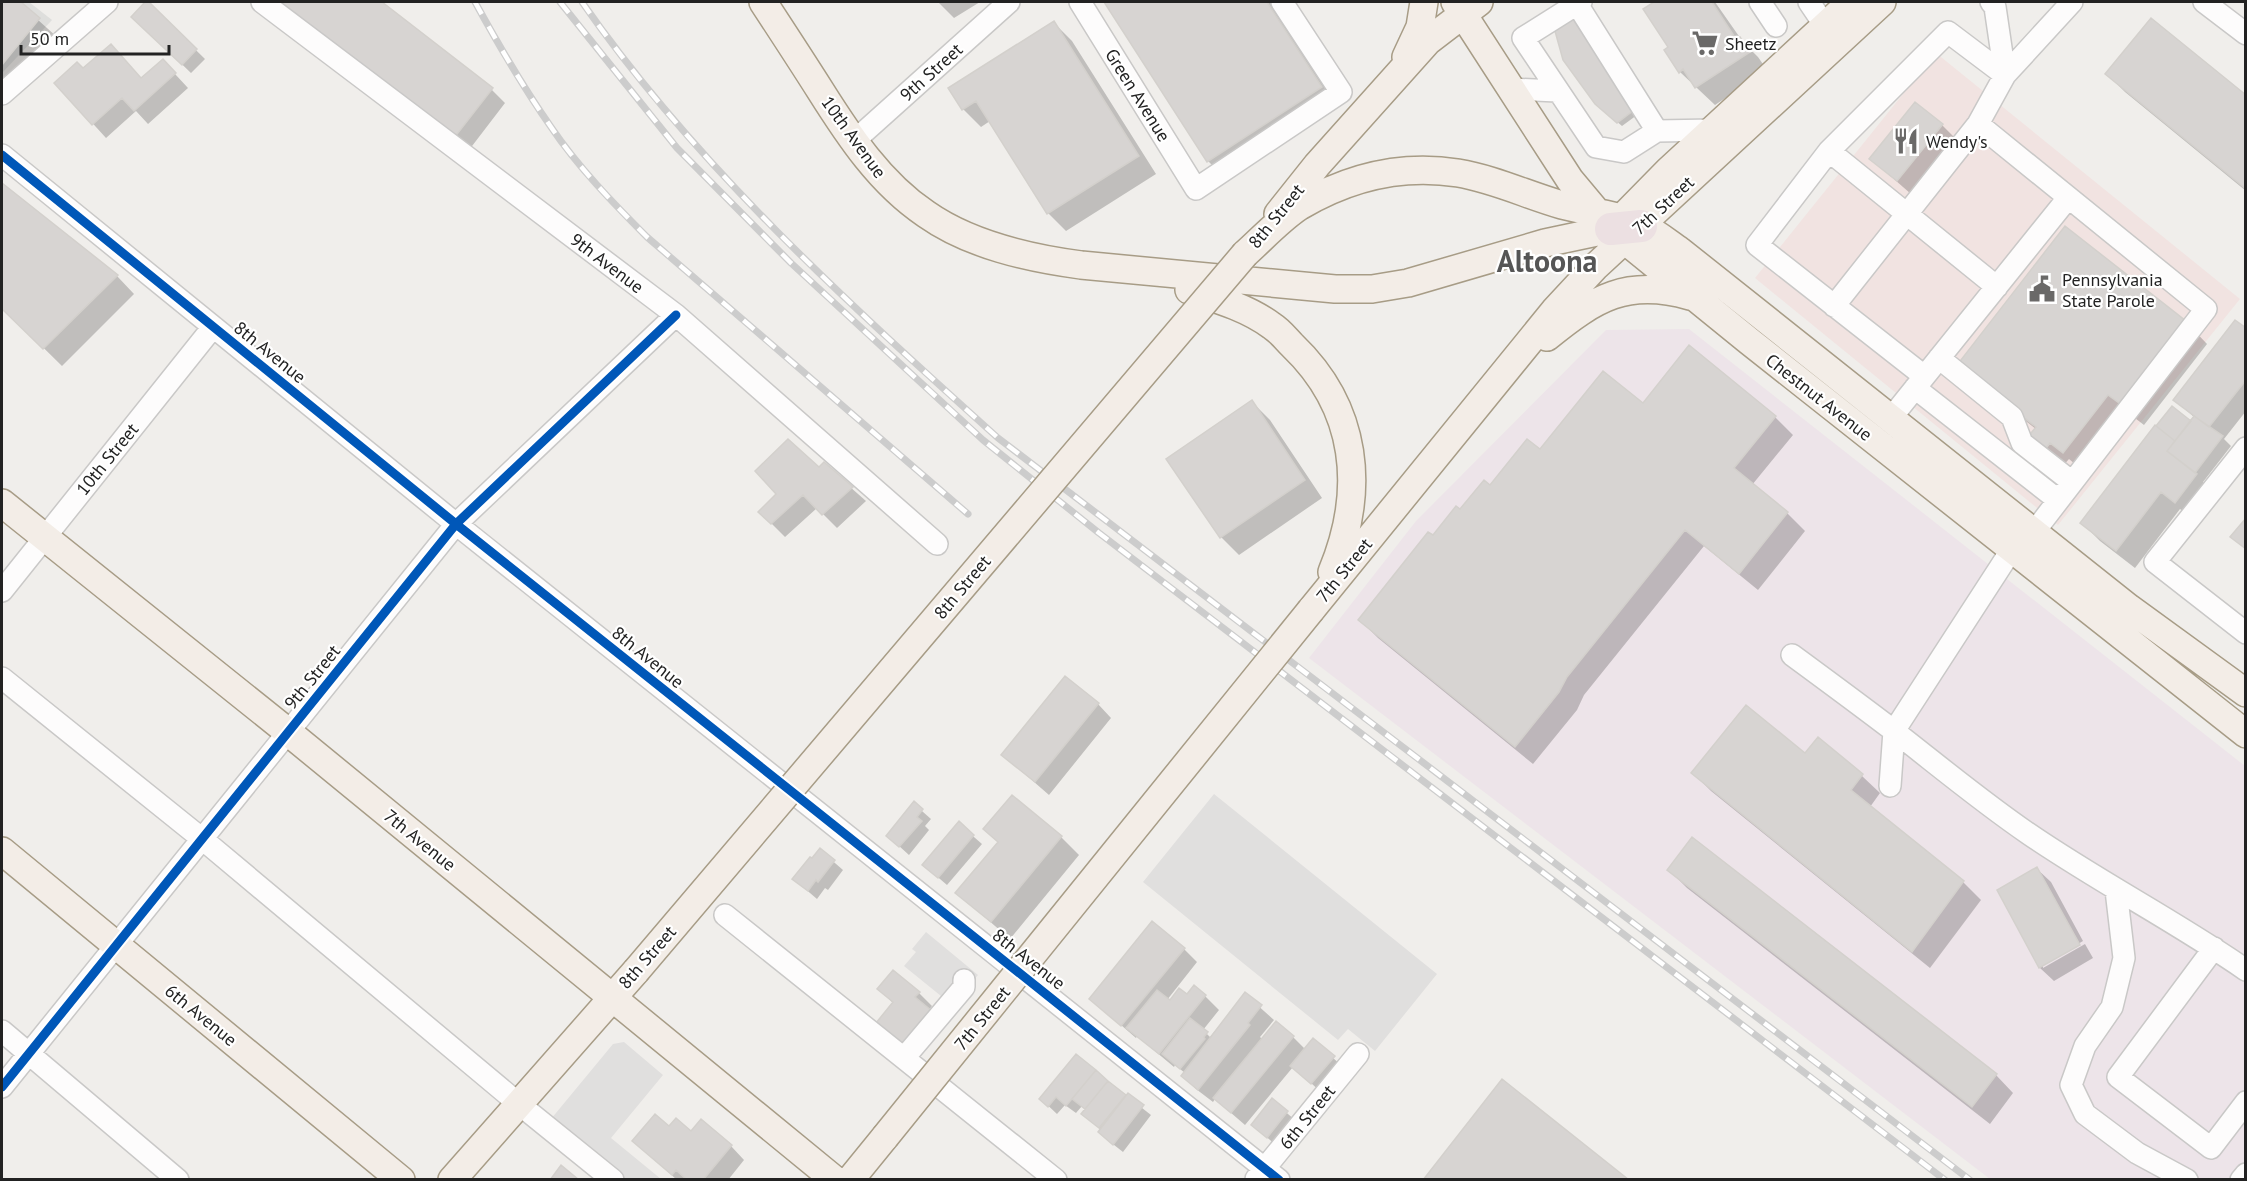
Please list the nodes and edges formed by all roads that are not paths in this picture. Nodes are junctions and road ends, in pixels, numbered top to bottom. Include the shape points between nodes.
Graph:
1 (107, 2) edge
2 (262, 2) edge
3 (763, 2) edge
4 (1009, 2) edge
5 (1080, 2) edge
6 (1282, 2) edge
7 (1424, 2) edge
8 (1760, 2) edge
9 (1809, 2) edge
10 (1851, 2) edge
11 (1882, 2) edge
12 (1991, 2) edge
13 (2072, 2) edge
14 (2204, 2) edge
15 (1579, 3) edge
16 (1465, 5) edge
17 (1776, 26) dead end
18 (2246, 34) edge
19 (1831, 35) junction
20 (1397, 75) junction
21 (2005, 75) junction
22 (1510, 89) junction
23 (1557, 91) junction
24 (2, 94) edge
25 (1978, 124) junction
26 (1713, 130) junction
27 (1657, 131) junction
28 (853, 142) junction
29 (1829, 151) junction
30 (2, 154) edge
31 (2068, 198) junction
32 (1908, 213) junction
33 (1618, 225) junction
34 (1245, 254) junction
35 (1081, 265) junction
36 (1997, 286) junction
37 (1693, 297) junction
38 (1834, 306) junction
39 (676, 315) junction
40 (213, 327) junction
41 (1939, 358) junction
42 (1920, 382) junction
43 (1490, 391) junction
44 (1891, 418) junction
45 (2246, 448) edge
46 (2072, 482) junction
47 (2058, 500) junction
48 (2, 503) edge
49 (456, 525) junction
50 (2034, 532) junction
51 (45, 537) junction
52 (938, 543) dead end
53 (2012, 549) junction
54 (2, 591) edge
55 (1311, 610) junction
56 (2246, 633) edge
57 (1792, 655) dead end
58 (2, 678) edge
59 (2246, 693) edge
60 (1894, 731) junction
61 (288, 732) junction
62 (2246, 734) edge
63 (1890, 786) dead end
64 (201, 838) junction
65 (2, 851) edge
66 (2116, 890) junction
67 (725, 915) dead end
68 (116, 945) junction
69 (2214, 948) junction
70 (2246, 970) edge
71 (964, 980) dead end
72 (612, 997) junction
73 (2, 1031) edge
74 (29, 1053) junction
75 (1358, 1054) dead end
76 (904, 1058) junction
77 (2, 1087) edge
78 (2246, 1102) edge
79 (519, 1104) junction
80 (2246, 1174) edge
81 (1267, 1176) edge
82 (178, 1179) edge
83 (401, 1179) edge
84 (452, 1179) edge
85 (613, 1179) edge
86 (835, 1179) edge
87 (850, 1179) edge
88 (1056, 1179) edge
89 (2187, 1179) edge
90 (2241, 1179) edge

1 - 24 street
2 - 39 street, 9th Avenue
3 - 28 main road, 10th Avenue
4 - 28 street, 9th Street
5 - 6 street, Green Avenue via 1196,189 1341,92
7 - 20 main road via 1420,27
8 - 17 street
9 - 19 street
10 - 19 main road, 7th Street
11 - 19 main road, 7th Street
12 - 21 street
13 - 21 street
14 - 18 street
15 - 23 street via 1523,38
15 - 27 street
16 - 20 main road, 8th Street
16 - 22 main road, Chestnut Avenue
19 - 26 main road, 7th Street
19 - 33 main road, 7th Street
20 - 34 main road, 8th Street
21 - 25 street
21 - 29 street via 1948,32
22 - 23 street
22 - 33 main road, Chestnut Avenue via 1563,171
23 - 27 street via 1596,147 1624,152
25 - 31 street
25 - 32 street
26 - 27 street
26 - 33 main road, 7th Street
28 - 35 main road, 10th Avenue via 888,183 926,214 962,234 998,248
29 - 32 street
29 - 38 street via 1757,245
30 - 40 street, 8th Avenue
31 - 36 street
31 - 46 street via 2206,309
32 - 36 street
32 - 38 street
33 - 34 main road via 1502,184 1458,173 1376,174 1299,207
33 - 35 main road via 1408,283 1372,289 1335,289
33 - 37 main road, Chestnut Avenue
33 - 43 main road, 7th Street via 1595,267 1554,310
33 - 44 main road, Chestnut Avenue via 1680,251
34 - 72 main road, 8th Street, bridge
35 - 55 main road via 1170,284 1228,303 1272,326 1310,362 1340,414 1349,445 1352,495 1344,544
36 - 41 street
37 - 43 main road via 1667,289 1644,288 1598,301 1534,348
37 - 53 main road, Chestnut Avenue
38 - 42 street
39 - 49 street, 9th Street
39 - 52 street, 9th Avenue
40 - 49 street, 8th Avenue
40 - 51 street, 10th Street
41 - 42 street
41 - 46 street via 2013,417 2022,443
42 - 44 street
42 - 47 street
43 - 55 main road, 7th Street
44 - 50 main road, Chestnut Avenue
45 - 56 street via 2155,562
46 - 47 street
47 - 50 street
48 - 51 main road, 7th Avenue
49 - 61 street, 9th Street
49 - 81 street, 8th Avenue
50 - 59 main road, Chestnut Avenue
51 - 54 street, 10th Street
51 - 61 main road, 7th Avenue
53 - 60 street
53 - 62 main road, Chestnut Avenue
55 - 87 main road, 7th Street, bridge
57 - 60 street
58 - 64 street
60 - 63 street
60 - 66 street via 1989,806
61 - 64 street, 9th Street
61 - 72 main road, 7th Avenue
64 - 68 street, 9th Street
64 - 79 street
65 - 68 main road, 6th Avenue
66 - 69 street
66 - 89 street via 2124,958 2112,1007 2085,1046 2071,1085 2085,1114 2137,1153
67 - 76 street
68 - 74 street, 9th Street
68 - 83 main road, 6th Avenue
69 - 70 street
69 - 78 street via 2118,1077 2211,1148
71 - 76 street via 964,987
72 - 79 main road, 8th Street
72 - 86 main road, 7th Avenue
73 - 74 street
74 - 77 street, 9th Street
74 - 82 street
75 - 81 street, 6th Street
76 - 88 street
79 - 84 main road, 8th Street
79 - 85 street
80 - 90 street

